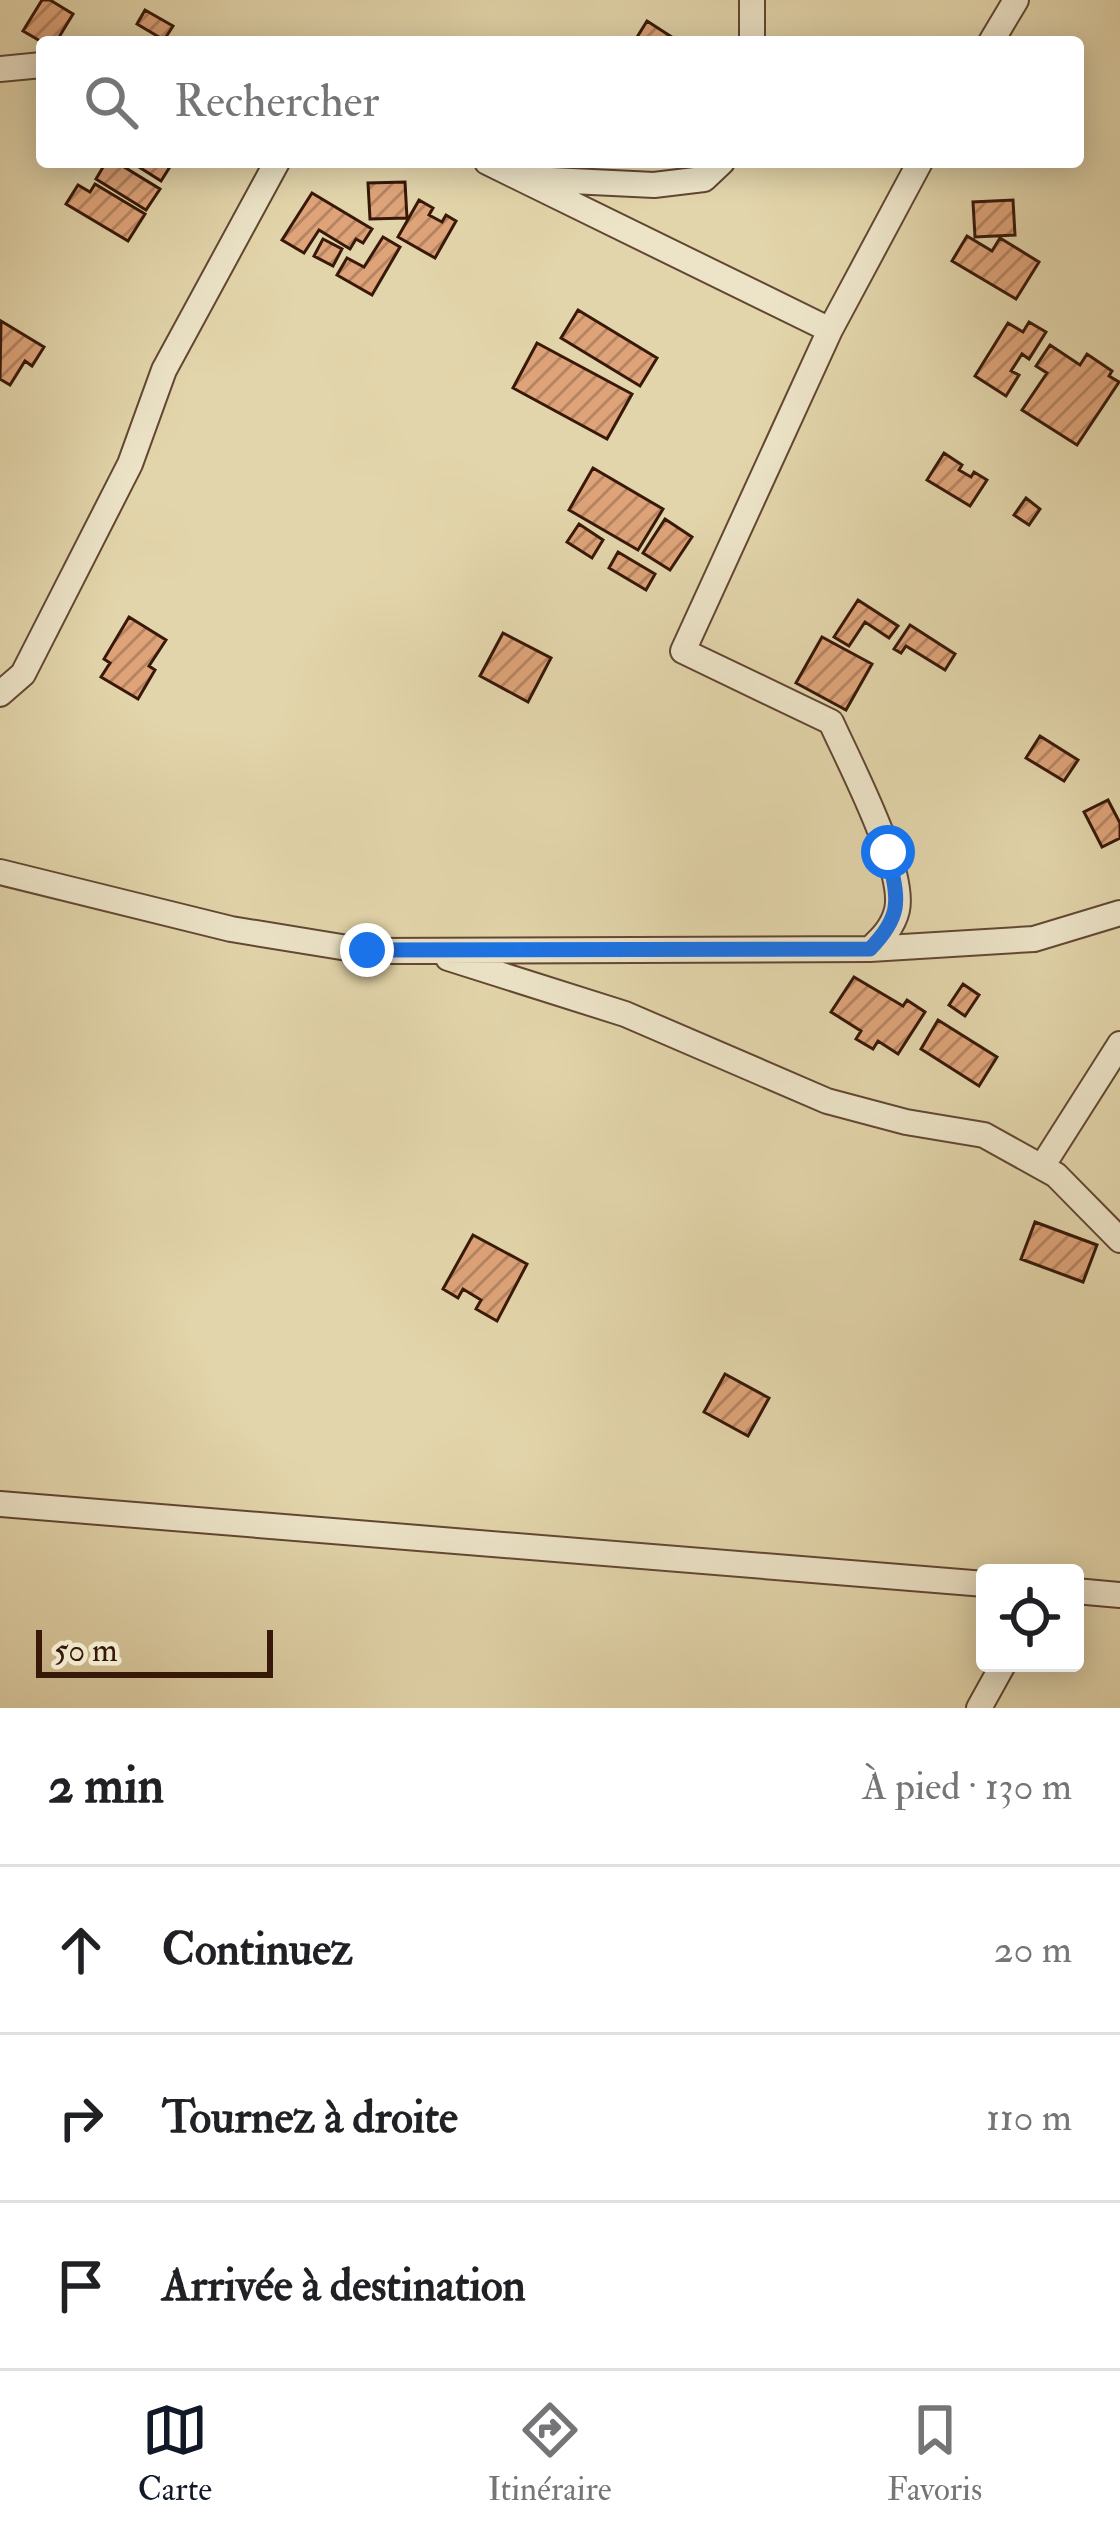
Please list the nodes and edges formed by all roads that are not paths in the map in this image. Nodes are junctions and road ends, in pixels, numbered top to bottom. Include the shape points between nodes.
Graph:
1 (752, 0) edge
2 (1016, 0) edge
3 (752, 36) edge
4 (995, 36) edge
5 (36, 66) edge
6 (0, 69) edge
7 (275, 168) edge
8 (499, 168) edge
9 (716, 168) edge
10 (917, 168) edge
11 (522, 179) junction
12 (830, 330) junction
13 (0, 694) edge
14 (0, 872) edge
15 (1120, 913) edge
16 (870, 949) junction
17 (423, 950) junction
18 (1120, 1044) edge
19 (1042, 1165) junction
20 (1120, 1240) edge
21 (0, 1504) edge
22 (976, 1583) edge
23 (1084, 1593) edge
24 (1120, 1595) edge
25 (999, 1672) edge
26 (979, 1708) edge

1 - 3 street
2 - 4 street
5 - 6 street
7 - 13 street via 164,370 130,464 23,674
8 - 11 street
9 - 11 street via 704,179 654,185
10 - 12 street
11 - 12 street
12 - 16 street via 683,651 831,722 888,852 898,907
14 - 17 street via 305,943
15 - 16 street via 1034,939
16 - 17 street
17 - 19 street via 625,1014 827,1101 984,1135
18 - 19 street
19 - 20 street
21 - 22 street
23 - 24 street
25 - 26 street

